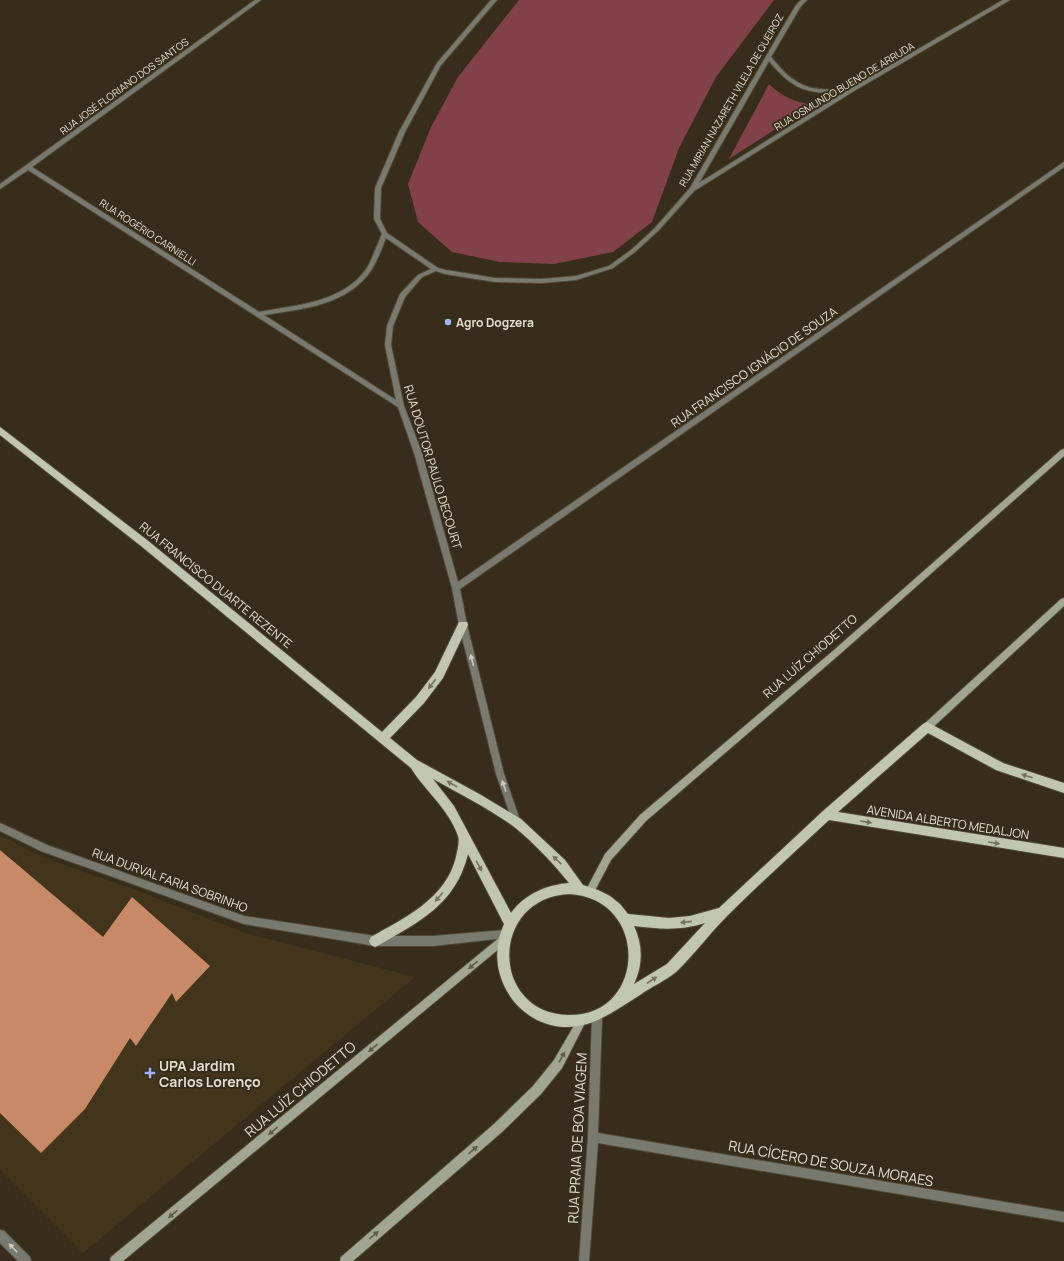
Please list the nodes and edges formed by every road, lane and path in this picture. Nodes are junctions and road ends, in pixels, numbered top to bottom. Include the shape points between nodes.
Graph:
1 (258, 0) edge
2 (494, 0) edge
3 (804, 0) edge
4 (1007, 0) edge
5 (769, 58) junction
6 (852, 90) junction
7 (1064, 164) edge
8 (28, 167) junction
9 (0, 187) edge
10 (692, 190) junction
11 (385, 234) junction
12 (436, 269) junction
13 (258, 314) junction
14 (401, 406) junction
15 (0, 430) edge
16 (1064, 452) edge
17 (456, 588) junction
18 (1064, 601) edge
19 (463, 625) junction
20 (927, 727) junction
21 (383, 738) junction
22 (414, 763) junction
23 (1064, 788) edge
24 (827, 816) junction
25 (517, 823) junction
26 (0, 827) edge
27 (464, 836) junction
28 (1064, 853) edge
29 (585, 892) junction
30 (723, 912) junction
31 (625, 920) junction
32 (506, 932) junction
33 (375, 941) junction
34 (619, 1001) junction
35 (597, 1016) junction
36 (582, 1020) junction
37 (593, 1137) junction
38 (1064, 1217) edge
39 (0, 1235) edge
40 (26, 1261) edge
41 (115, 1261) edge
42 (345, 1261) edge
43 (584, 1261) edge

1 - 8 street, RUA JOSÉ FLORIANO DOS SANTOS
2 - 11 street via 439,64 402,132 378,188 378,219
3 - 5 street, RUA MIRIAN NAZARETH VILELA DE QUEIROZ
4 - 6 street, RUA OSMUNDO BUENO DE ARRUDA
5 - 6 street via 782,75 797,87 821,92
5 - 10 street, RUA MIRIAN NAZARETH VILELA DE QUEIROZ
6 - 10 street, RUA OSMUNDO BUENO DE ARRUDA
7 - 17 street, RUA FRANCISCO IGNÁCIO DE SOUZA
8 - 9 street, RUA JOSÉ FLORIANO DOS SANTOS
8 - 13 street, RUA ROGÉRIO CARNIELLI
10 - 12 street, RUA MIRIAN NAZARETH VILELA DE QUEIROZ via 656,230 612,267 576,278 542,281 495,280
11 - 12 street
11 - 13 street via 367,272 353,286 330,300
12 - 14 street, RUA DOUTOR PAULO DECOURT via 420,276 402,296 390,326 388,346
13 - 14 street, RUA ROGÉRIO CARNIELLI
14 - 17 street, RUA DOUTOR PAULO DECOURT via 418,453
15 - 21 main road, RUA FRANCISCO DUARTE REZENTE via 144,543
16 - 29 street, RUA LUÍZ CHIODETTO via 837,652 643,818 608,857
17 - 19 street, RUA DOUTOR PAULO DECOURT
18 - 20 street
19 -> 21 main road via 439,675 420,700
25 -> 19 street, RUA DOUTOR PAULO DECOURT via 500,774
23 -> 20 main road via 1000,767
20 - 24 main road
21 - 22 main road, RUA FRANCISCO DUARTE REZENTE
25 -> 22 main road, RUA FRANCISCO DUARTE REZENTE
22 - 27 main road, RUA FRANCISCO DUARTE REZENTE via 450,810
24 -> 28 main road, AVENIDA ALBERTO MEDALJON
24 - 30 main road
29 -> 25 main road, RUA FRANCISCO DUARTE REZENTE via 561,864
26 - 33 street, RUA DURVAL FARIA SOBRINHO via 44,848 244,920
27 -> 32 main road, RUA FRANCISCO DUARTE REZENTE via 499,900
27 -> 33 main road via 464,850 457,869 435,902 420,915
29 - 31 main road via 616,908
29 - 32 main road via 560,890 540,896 522,907
30 -> 31 main road via 690,922 669,924
34 -> 30 main road via 671,968
31 - 34 main road via 634,939 637,961 632,983
32 - 33 street, RUA DURVAL FARIA SOBRINHO via 433,941
32 - 36 main road via 502,961 508,982 520,1000 538,1013 560,1020
32 -> 41 street, RUA LUÍZ CHIODETTO
34 - 35 main road
35 - 36 main road
35 - 37 street, RUA PRAIA DE BOA VIAGEM
42 -> 36 street via 498,1128 537,1090 558,1064
37 - 38 street, RUA CÍCERO DE SOUZA MORAES
37 - 43 street, RUA PRAIA DE BOA VIAGEM
40 -> 39 street

